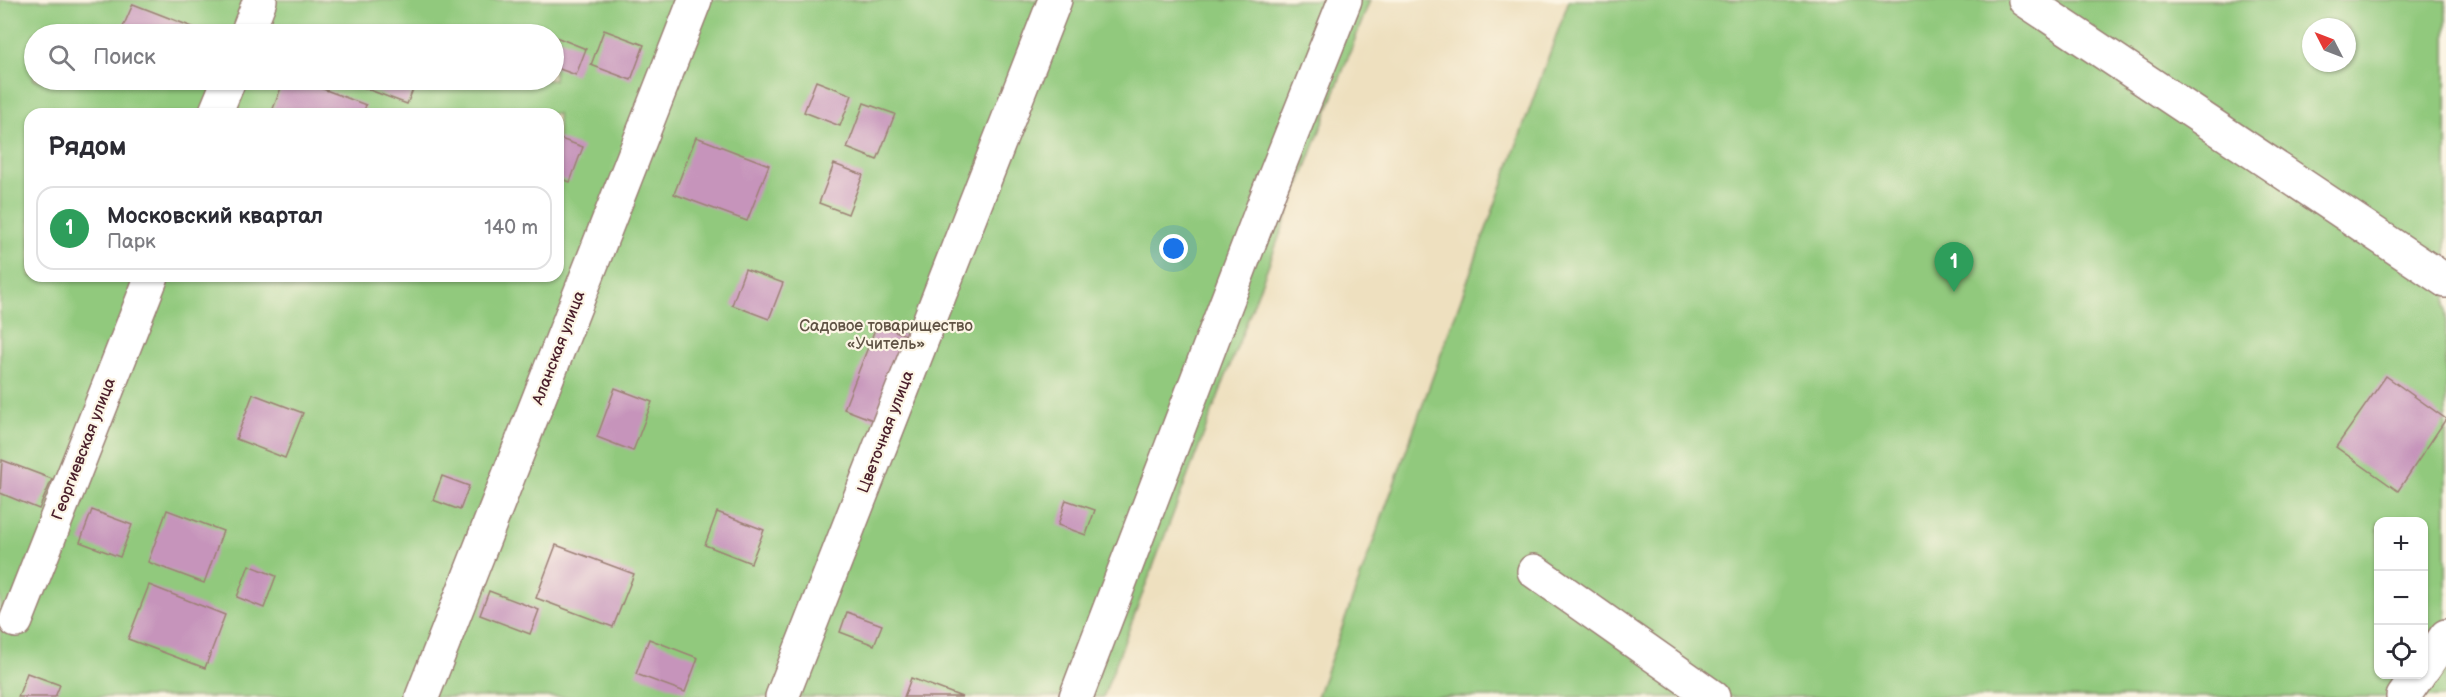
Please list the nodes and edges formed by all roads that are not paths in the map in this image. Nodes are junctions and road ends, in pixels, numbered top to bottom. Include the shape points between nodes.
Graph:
1 (260, 0) edge
2 (695, 0) edge
3 (1055, 0) edge
4 (1345, 0) edge
5 (2025, 0) edge
6 (251, 24) edge
7 (225, 90) edge
8 (217, 108) edge
9 (2446, 281) edge
10 (150, 282) edge
11 (1534, 571) dead end
12 (16, 621) dead end
13 (2446, 636) edge
14 (2428, 662) edge
15 (2416, 679) edge
16 (422, 697) edge
17 (782, 697) edge
18 (1076, 697) edge
19 (1713, 697) edge
20 (2403, 697) edge

1 - 6 street
2 - 16 street, Аланская улица
3 - 17 street, Цветочная улица
4 - 18 street
5 - 9 street
7 - 8 street
10 - 12 street, Георгиевская улица
11 - 19 street
13 - 14 street
15 - 20 street

